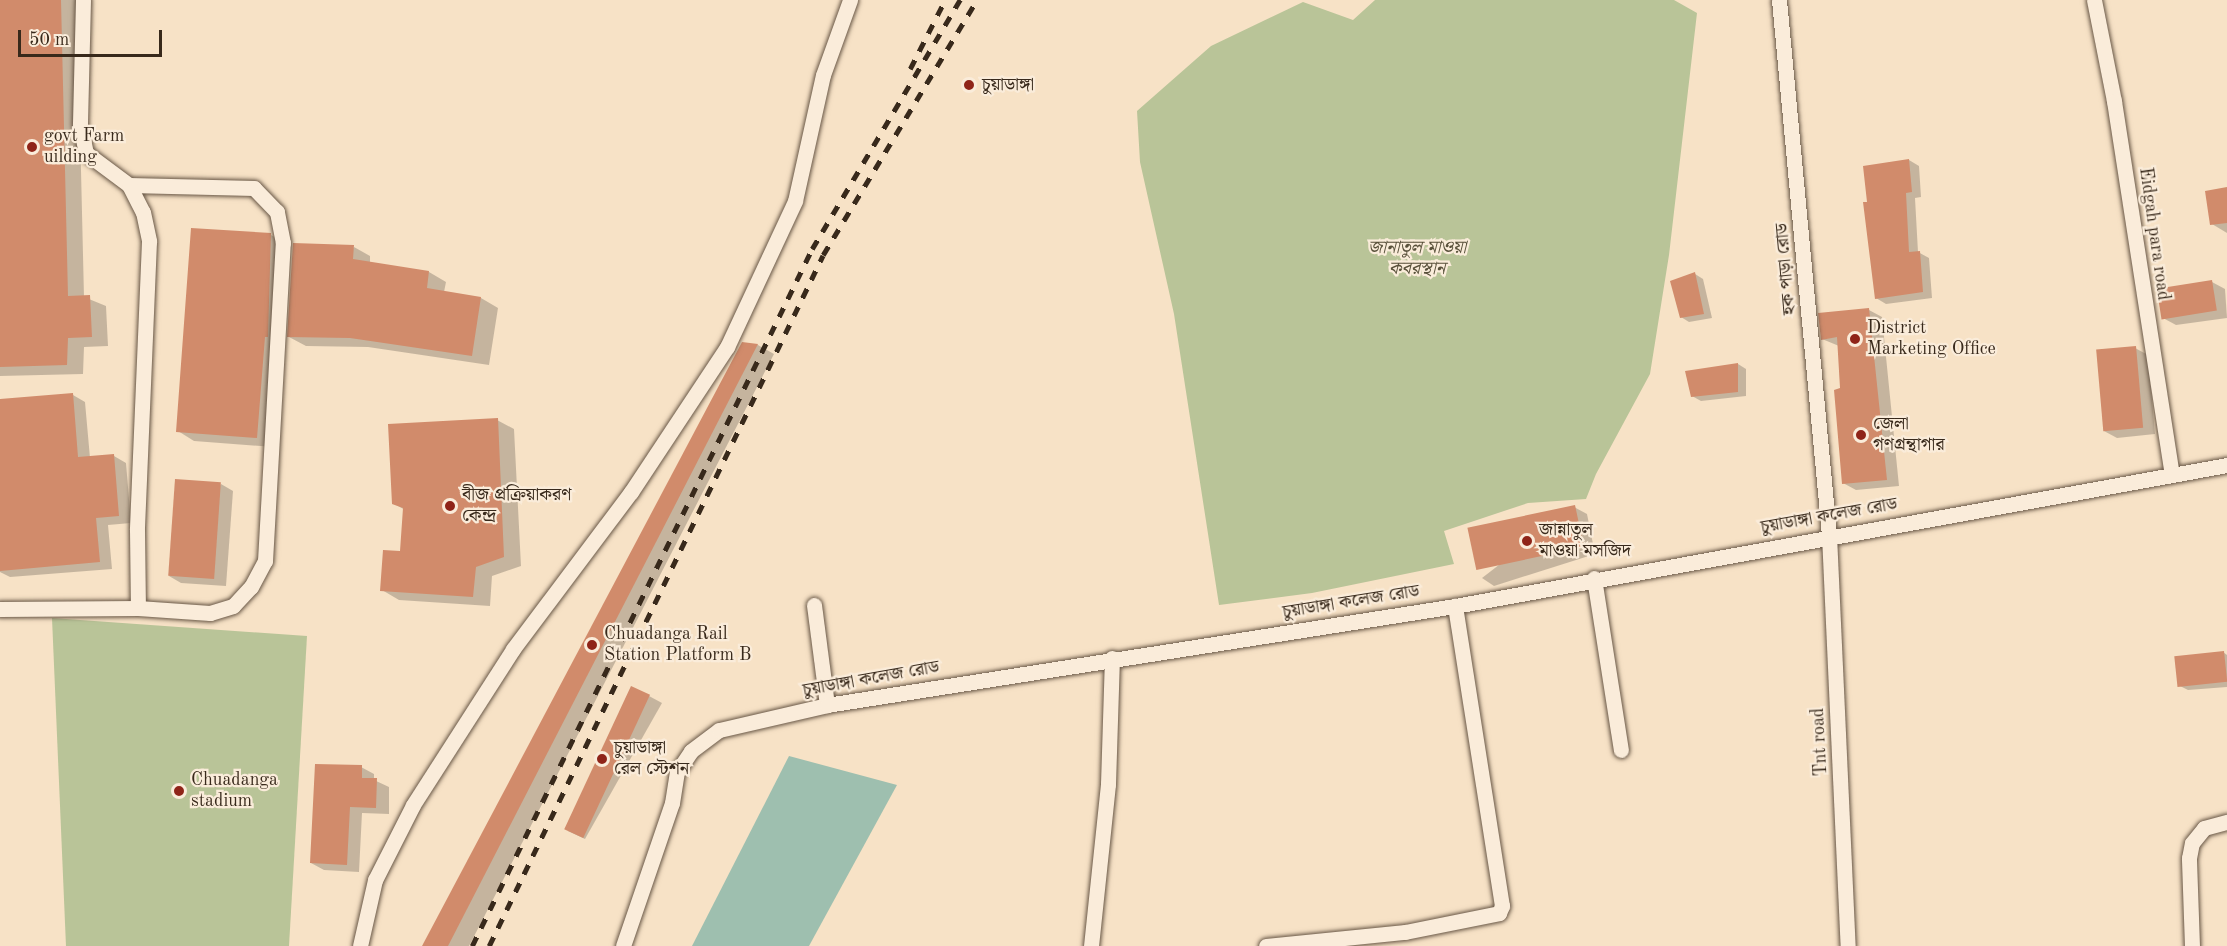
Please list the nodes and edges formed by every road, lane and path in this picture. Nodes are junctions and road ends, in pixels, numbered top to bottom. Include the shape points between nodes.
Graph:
1 (83, 0) edge
2 (850, 0) edge
3 (1779, 0) edge
4 (2094, 0) edge
5 (129, 185) junction
6 (2227, 465) edge
7 (2172, 475) junction
8 (1829, 535) junction
9 (1594, 578) junction
10 (814, 604) dead end
11 (1455, 606) junction
12 (138, 608) junction
13 (0, 609) edge
14 (1112, 658) junction
15 (827, 705) junction
16 (1621, 750) dead end
17 (2227, 822) edge
18 (1405, 939) edge
19 (360, 946) edge
20 (623, 946) edge
21 (1091, 946) edge
22 (1266, 946) edge
23 (1848, 946) edge
24 (2192, 946) edge

1 - 5 street via 80,125 86,153
2 - 19 street via 823,75 795,201 727,347 631,492 513,649 413,805 375,880
3 - 8 street, হক পাড়া রোড
4 - 7 street, Eidgah para road via 2114,101
5 - 12 street via 143,212 149,241 137,530
5 - 12 street via 254,188 277,212 283,243 265,561 251,586 233,606 210,613
6 - 7 street, চুয়াডাঙ্গা কলেজ রোড
7 - 8 street, চুয়াডাঙ্গা কলেজ রোড
8 - 9 street, চুয়াডাঙ্গা কলেজ রোড
8 - 23 street, Tnt road
9 - 11 street, চুয়াডাঙ্গা কলেজ রোড
9 - 16 street
10 - 15 street
11 - 14 street, চুয়াডাঙ্গা কলেজ রোড
11 - 18 street via 1502,906 1491,917
12 - 13 street
14 - 15 street, চুয়াডাঙ্গা কলেজ রোড
14 - 21 street via 1108,783
15 - 20 street, চুয়াডাঙ্গা কলেজ রোড via 719,730 692,751 677,772 672,803
17 - 24 street via 2204,828 2192,843
18 - 22 street

